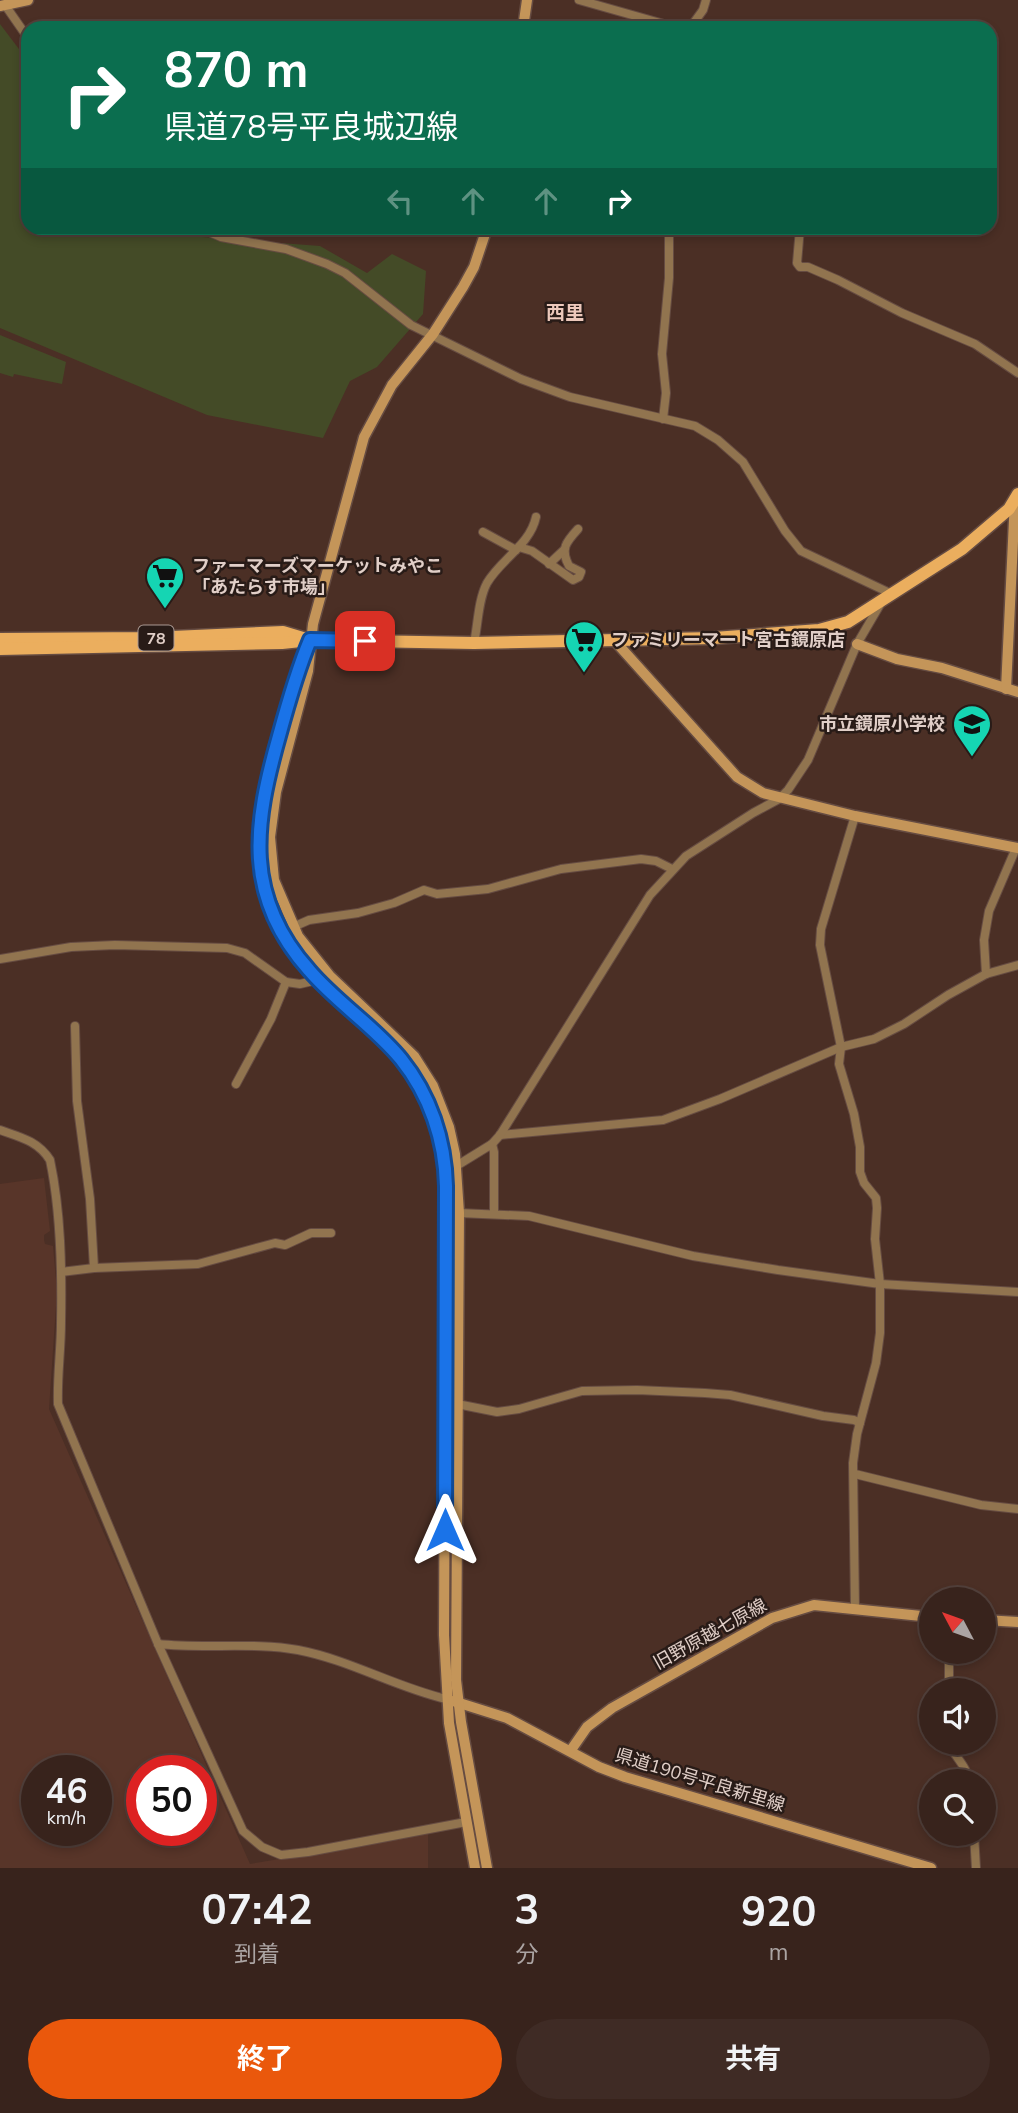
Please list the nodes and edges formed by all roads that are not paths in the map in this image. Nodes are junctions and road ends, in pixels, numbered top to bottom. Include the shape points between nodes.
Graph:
1 (28, 0) edge
2 (527, 0) edge
3 (579, 0) edge
4 (706, 0) edge
5 (3, 5) edge
6 (524, 21) edge
7 (653, 21) edge
8 (695, 21) edge
9 (21, 29) edge
10 (216, 235) edge
11 (485, 235) edge
12 (669, 235) edge
13 (799, 235) edge
14 (433, 334) junction
15 (1018, 373) edge
16 (663, 419) junction
17 (1017, 496) edge
18 (536, 516) dead end
19 (578, 529) dead end
20 (483, 533) dead end
21 (517, 548) junction
22 (564, 550) junction
23 (549, 564) junction
24 (887, 597) junction
25 (0, 639) edge
26 (310, 640) junction
27 (614, 640) junction
28 (474, 643) junction
29 (857, 644) junction
30 (0, 649) edge
31 (1006, 689) junction
32 (1018, 692) edge
33 (779, 799) junction
34 (855, 816) junction
35 (1017, 848) edge
36 (672, 869) junction
37 (293, 927) junction
38 (0, 959) edge
39 (1018, 965) edge
40 (986, 974) junction
41 (317, 980) junction
42 (286, 982) junction
43 (75, 1026) dead end
44 (841, 1047) junction
45 (236, 1084) dead end
46 (0, 1130) edge
47 (500, 1135) junction
48 (492, 1144) junction
49 (451, 1169) junction
50 (459, 1213) junction
51 (494, 1213) junction
52 (331, 1233) dead end
53 (94, 1268) junction
54 (61, 1272) junction
55 (880, 1284) junction
56 (1018, 1292) edge
57 (457, 1404) junction
58 (860, 1423) junction
59 (855, 1474) junction
60 (1018, 1509) edge
61 (855, 1609) junction
62 (919, 1616) edge
63 (996, 1621) edge
64 (1018, 1622) edge
65 (158, 1644) junction
66 (446, 1699) junction
67 (458, 1702) junction
68 (571, 1750) junction
69 (466, 1822) junction
70 (975, 1846) edge
71 (475, 1868) edge
72 (487, 1868) edge
73 (931, 1868) edge
74 (976, 1868) edge

1 - 5 main road
2 - 6 main road
3 - 7 street
4 - 8 street
5 - 9 street
10 - 14 street via 286,249 327,264 411,325
11 - 14 main road via 474,267
12 - 16 street
13 - 15 street via 800,267 838,279 975,344
14 - 16 street via 551,391
14 - 26 main road via 392,385 364,437
16 - 24 street via 695,426 718,440 743,463 801,551
17 - 24 main road, 78 via 1009,509 962,549
17 - 31 main road
18 - 21 street via 533,530
19 - 22 street
20 - 21 street
21 - 23 street via 532,551
21 - 28 street via 488,582
22 - 23 street
22 - 23 street via 569,566 581,572 579,578 573,580
24 - 27 main road, 78 via 848,622 809,631
24 - 29 street
25 - 26 main road, 78 via 283,632
26 - 28 main road, 78
26 - 30 main road, 78
26 - 37 main road via 308,671 276,792 270,837 274,880
26 - 41 main road via 296,671 271,762 258,844 260,869 276,923
27 - 28 main road, 78
27 - 33 main road via 737,777
29 - 31 main road
29 - 33 street via 808,760
31 - 32 main road
33 - 34 main road
33 - 36 street
34 - 35 main road
34 - 44 street via 820,945
35 - 40 street via 989,911 984,940
36 - 37 street via 641,859 561,869 488,889 436,894 424,890 394,903
36 - 47 street via 650,895
37 - 49 main road via 318,964 414,1056 440,1100 449,1127
38 - 42 street via 71,947 227,947 245,953
39 - 40 street
40 - 44 street via 904,1024 874,1039
41 - 42 street via 300,985
41 - 49 main road via 387,1044 414,1077
42 - 45 street
43 - 53 street via 77,1101
44 - 47 street via 663,1120
44 - 55 street via 839,1064 854,1114 860,1172 876,1198
46 - 54 street via 32,1141 50,1160
47 - 48 street
48 - 49 street
48 - 51 street
49 - 50 main road
49 - 66 main road
50 - 51 street
50 - 57 main road
51 - 55 street via 529,1216 693,1256
52 - 53 street via 311,1233 285,1245 275,1243 198,1264
53 - 54 street
54 - 65 street via 58,1404
55 - 56 street
55 - 58 street via 878,1348
57 - 58 street via 497,1412 582,1391 705,1393
57 - 67 main road
58 - 59 street
59 - 60 street via 981,1505
59 - 61 street
61 - 62 main road, 旧野原越七原線
61 - 68 main road, 旧野原越七原線 via 814,1605 772,1618 612,1708 587,1727
63 - 64 main road
65 - 66 street via 299,1650
65 - 69 street via 243,1831 262,1847 281,1854 307,1852
66 - 67 main road, 県道190号平良新里線
66 - 69 main road
67 - 68 main road, 県道190号平良新里線 via 507,1718
67 - 72 main road
68 - 73 main road, 県道190号平良新里線 via 637,1782
69 - 71 main road
70 - 74 street

